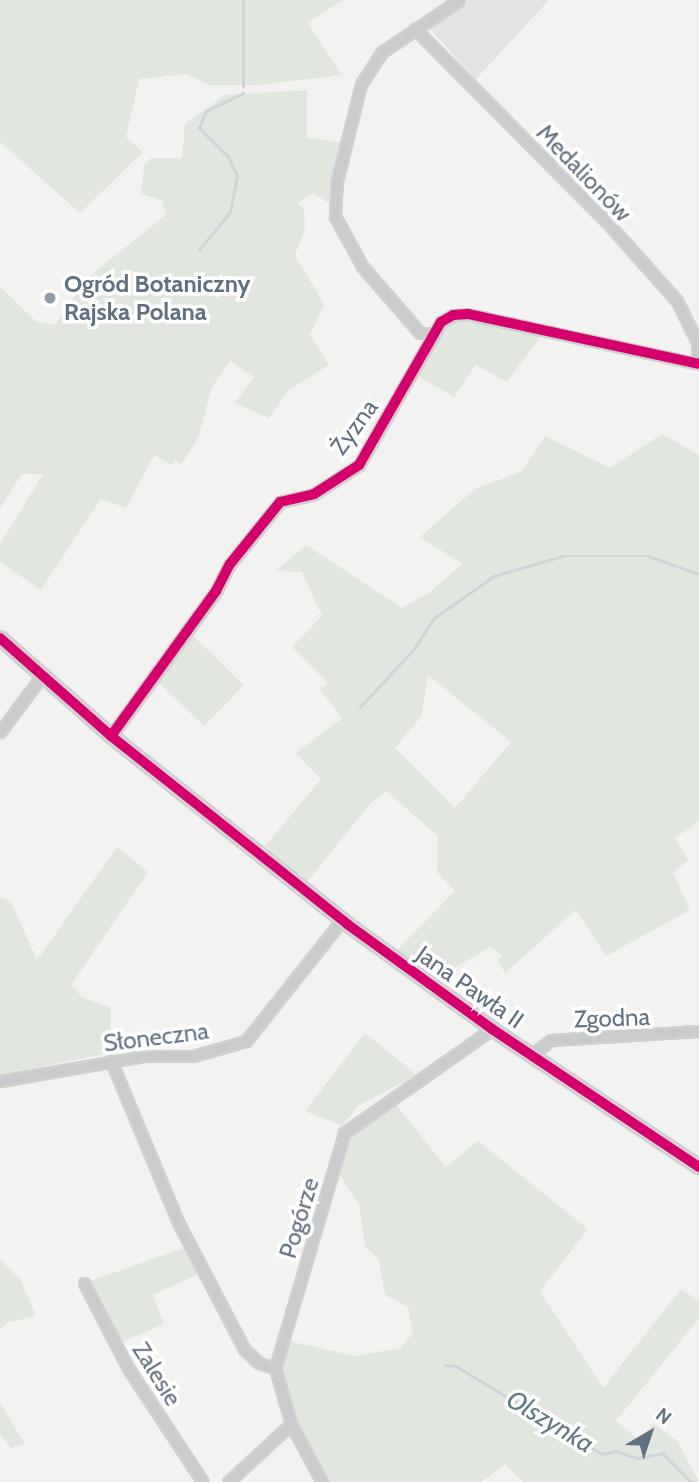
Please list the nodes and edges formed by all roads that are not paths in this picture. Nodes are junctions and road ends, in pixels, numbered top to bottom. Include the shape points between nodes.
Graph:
1 (459, 0) edge
2 (415, 29) junction
3 (434, 333) junction
4 (698, 363) edge
5 (0, 638) edge
6 (43, 674) junction
7 (0, 732) edge
8 (111, 736) junction
9 (342, 920) junction
10 (492, 1029) junction
11 (699, 1031) edge
12 (531, 1055) junction
13 (111, 1061) junction
14 (0, 1081) edge
15 (699, 1167) edge
16 (84, 1283) dead end
17 (275, 1368) junction
18 (291, 1424) junction
19 (203, 1482) edge
20 (228, 1482) edge
21 (322, 1482) edge

1 - 2 street
2 - 3 street via 382,52 361,84 337,181 335,216 344,237 380,287 420,333
2 - 4 street, Medalionów via 605,220 677,302 697,342
3 - 4 street, Żyzna via 453,315 468,314
3 - 8 street, Żyzna via 359,465 314,494 279,502 230,564 216,591
5 - 6 street
6 - 7 street
6 - 8 street
8 - 9 street, Jana Pawła II
9 - 10 street, Jana Pawła II
9 - 13 street, Słoneczna via 246,1041 194,1056
10 - 12 street, Jana Pawła II
10 - 17 street, Pogórze via 344,1132
11 - 12 street, Zgodna via 551,1040
12 - 15 street, Jana Pawła II
13 - 14 street, Słoneczna
13 - 17 street via 178,1222 244,1349 258,1363
16 - 19 street, Zalesie via 128,1368
17 - 18 street
18 - 20 street
18 - 21 street

